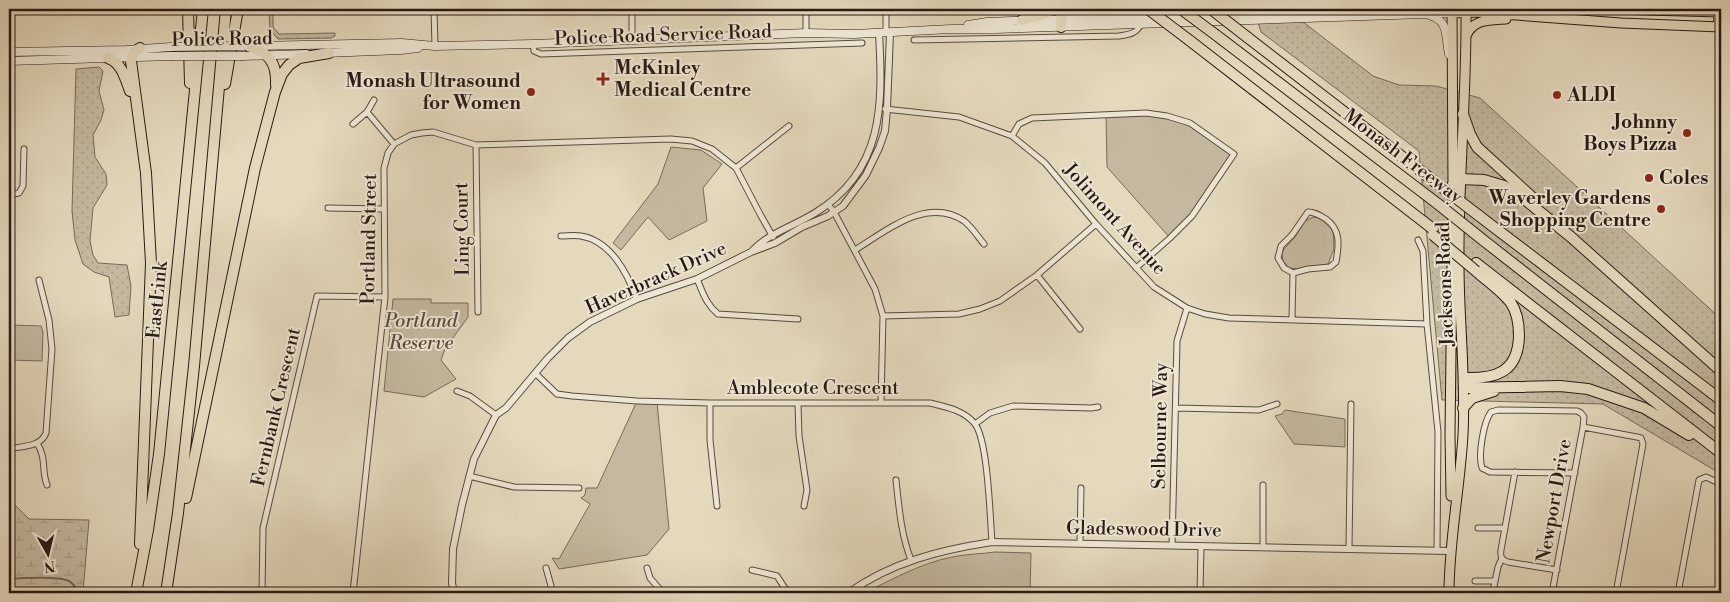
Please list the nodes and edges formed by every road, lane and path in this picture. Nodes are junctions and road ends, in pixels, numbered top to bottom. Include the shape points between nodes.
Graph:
1 (188, 9) edge
2 (203, 9) edge
3 (226, 9) edge
4 (238, 9) edge
5 (434, 9) edge
6 (632, 9) edge
7 (806, 9) edge
8 (886, 9) edge
9 (1053, 9) edge
10 (1148, 9) edge
11 (1181, 9) edge
12 (1211, 9) edge
13 (1302, 9) edge
14 (1342, 9) edge
15 (1610, 9) edge
16 (1275, 10) edge
17 (1452, 11) edge
18 (1466, 11) edge
19 (1718, 11) edge
20 (1235, 14) edge
21 (1424, 14) junction
22 (1366, 15) junction
23 (1062, 18) edge
24 (1553, 18) junction
25 (1022, 20) junction
26 (1141, 24) junction
27 (1719, 27) edge
28 (951, 29) junction
29 (806, 33) junction
30 (885, 33) junction
31 (764, 35) junction
32 (1465, 37) junction
33 (632, 40) junction
34 (914, 40) dead end
35 (952, 40) junction
36 (588, 41) junction
37 (862, 43) dead end
38 (533, 44) junction
39 (245, 46) junction
40 (435, 46) junction
41 (765, 46) junction
42 (140, 48) junction
43 (9, 52) edge
44 (329, 53) junction
45 (582, 53) junction
46 (266, 55) junction
47 (108, 58) junction
48 (131, 58) junction
49 (9, 61) edge
50 (1453, 68) junction
51 (275, 92) junction
52 (374, 100) dead end
53 (879, 108) junction
54 (887, 109) junction
55 (137, 111) junction
56 (367, 112) junction
57 (1463, 114) junction
58 (192, 121) junction
59 (353, 124) dead end
60 (789, 126) dead end
61 (1012, 136) junction
62 (394, 144) junction
63 (476, 145) junction
64 (24, 149) dead end
65 (736, 168) junction
66 (1456, 182) junction
67 (210, 186) junction
68 (9, 195) edge
69 (828, 204) junction
70 (328, 208) dead end
71 (384, 209) junction
72 (834, 212) junction
73 (1096, 224) junction
74 (772, 234) junction
75 (561, 236) dead end
76 (1571, 237) junction
77 (1418, 240) dead end
78 (775, 242) junction
79 (984, 244) dead end
80 (855, 250) junction
81 (751, 252) junction
82 (1476, 267) junction
83 (1136, 268) junction
84 (1293, 273) junction
85 (1037, 275) junction
86 (698, 279) junction
87 (39, 280) dead end
88 (385, 297) junction
89 (637, 299) junction
90 (1187, 308) junction
91 (478, 312) dead end
92 (883, 316) junction
93 (798, 319) dead end
94 (1292, 319) junction
95 (1427, 324) junction
96 (1080, 329) dead end
97 (1721, 372) edge
98 (535, 373) junction
99 (1451, 378) junction
100 (1464, 383) junction
101 (1519, 386) junction
102 (1451, 388) junction
103 (457, 391) dead end
104 (1721, 400) edge
105 (710, 403) junction
106 (881, 403) junction
107 (798, 404) junction
108 (1277, 404) dead end
109 (1351, 404) dead end
110 (1098, 407) dead end
111 (1176, 408) junction
112 (1463, 408) junction
113 (496, 415) junction
114 (975, 424) junction
115 (1721, 426) edge
116 (1583, 428) junction
117 (37, 443) junction
118 (9, 449) edge
119 (1721, 454) edge
120 (1515, 472) junction
121 (1575, 473) junction
122 (469, 476) junction
123 (896, 480) dead end
124 (47, 484) dead end
125 (1721, 484) edge
126 (1263, 485) dead end
127 (579, 488) dead end
128 (1081, 488) dead end
129 (718, 506) dead end
130 (804, 506) dead end
131 (1452, 528) junction
132 (1478, 528) dead end
133 (1505, 528) junction
134 (992, 542) junction
135 (1080, 543) junction
136 (1172, 545) junction
137 (1201, 546) junction
138 (1263, 546) junction
139 (1349, 548) junction
140 (1437, 550) junction
141 (1450, 551) junction
142 (1502, 558) junction
143 (911, 560) junction
144 (171, 563) junction
145 (546, 568) dead end
146 (647, 568) dead end
147 (752, 570) dead end
148 (1557, 570) junction
149 (1475, 581) dead end
150 (1495, 581) junction
151 (137, 590) edge
152 (1449, 590) edge
153 (1492, 591) dead end
154 (166, 593) edge
155 (262, 593) edge
156 (354, 593) edge
157 (454, 593) edge
158 (553, 593) edge
159 (663, 593) edge
160 (788, 593) edge
161 (848, 593) edge
162 (1200, 593) edge
163 (1439, 593) edge
164 (1552, 593) edge
165 (1616, 593) edge
166 (1678, 593) edge

1 - 58 highway
2 - 58 highway, EastLink
3 - 67 highway
4 - 67 highway
5 - 40 street
6 - 33 street
7 - 29 street
8 - 30 street
9 - 25 highway
10 - 82 highway, bridge via 1346,161
11 - 115 highway, Monash Freeway, bridge via 1438,204
12 - 104 highway, Monash Freeway, bridge
13 - 16 main road, Police Road
14 - 22 main road
15 - 19 main road
16 - 20 main road, Police Road
17 - 18 main road, Police Road
17 - 21 main road, Police Road
17 - 50 main road, Jacksons Road
18 - 24 main road, Police Road
18 - 32 main road, Jacksons Road
19 - 27 street
20 - 22 main road, Police Road
20 - 23 main road, Police Road
20 - 26 main road, Police Road
21 - 22 main road, Police Road
21 - 50 main road via 1437,17 1444,26
23 - 25 main road, Police Road
23 - 26 main road, Police Road
23 - 28 main road, Police Road
24 - 27 main road, Police Road
24 - 32 main road via 1486,20 1475,24
25 - 28 main road, Police Road
26 - 35 street via 1132,34 1119,36
28 - 30 main road, Police Road
28 - 35 street
29 - 30 main road, Police Road
29 - 31 main road, Police Road
30 - 53 street, Haverbrack Drive
30 - 54 street, Haverbrack Drive
31 - 33 main road, Police Road
31 - 41 street
32 - 57 main road, Jacksons Road
33 - 36 main road, Police Road
34 - 35 street
36 - 38 main road, Police Road
36 - 45 street
37 - 41 street, Police Road Service Road
38 - 40 main road, Police Road
38 - 45 street, Police Road Service Road via 534,51 541,54
39 - 40 main road, Police Road via 402,43
39 - 42 main road, Police Road, bridge
39 - 46 highway via 258,48
40 - 44 main road, Police Road
41 - 45 street, Police Road Service Road
42 - 43 main road, Police Road
42 - 48 highway
44 - 46 main road, Police Road
44 - 51 highway via 299,58 289,64
46 - 48 main road, Police Road, bridge
46 - 51 highway via 276,73
47 - 48 main road, Police Road
47 - 49 main road, Police Road
47 - 55 highway via 122,70
48 - 55 highway
50 - 66 main road, Jacksons Road
51 - 144 highway via 255,168
52 - 56 street
53 - 54 street, Jolimont Avenue
53 - 69 street, Haverbrack Drive via 876,133 860,171
54 - 61 street, Jolimont Avenue via 959,117
54 - 72 street, Haverbrack Drive via 885,131 872,163 847,202
55 - 151 highway via 146,173 151,263
56 - 59 street
56 - 62 street
57 - 66 main road, Jacksons Road
57 - 76 highway via 1477,147
58 - 151 highway, EastLink via 159,454
60 - 65 street
61 - 73 street, Jolimont Avenue via 1045,163
61 - 83 street via 1019,124 1032,118 1146,113 1190,123 1234,154 1192,216
62 - 63 street via 411,135 433,132
62 - 71 street, Portland Street via 384,168
63 - 65 street via 671,138 692,141 712,149
63 - 91 street, Ling Court
64 - 68 street via 23,186 19,193
65 - 74 street
66 - 76 highway via 1484,180 1504,186
66 - 99 main road, Jacksons Road
66 - 100 main road, Jacksons Road
67 - 144 highway via 193,376
69 - 72 street
69 - 74 street, Haverbrack Drive
70 - 71 street
71 - 88 street, Portland Street
72 - 78 street, Haverbrack Drive
72 - 80 street
73 - 83 street, Jolimont Avenue
73 - 85 street
74 - 78 street
74 - 81 street, Haverbrack Drive
75 - 89 street via 581,236 600,243 629,278
76 - 97 highway
77 - 95 street via 1423,251
78 - 81 street, Haverbrack Drive
79 - 80 street via 964,222 929,212 906,220
80 - 92 street via 876,289
81 - 86 street, Haverbrack Drive
82 - 100 highway via 1511,303 1519,325 1518,348 1514,361 1504,372
82 - 119 highway
83 - 90 street, Jolimont Avenue via 1154,287
84 - 84 street via 1284,268 1278,258 1281,246 1308,212 1315,212 1333,224 1338,232 1336,262 1330,268
84 - 94 street
85 - 92 street via 1000,301 980,309 959,314
85 - 96 street
86 - 89 street, Haverbrack Drive
86 - 93 street via 705,300 718,314
87 - 117 street via 52,349 46,432
88 - 155 street, Fernbank Crescent via 317,296 263,528
88 - 156 street, Portland Street
89 - 98 street, Haverbrack Drive via 590,322 568,338
90 - 94 street, Jolimont Avenue via 1229,318
90 - 111 street, Selbourne Way via 1177,341
92 - 106 street
94 - 95 street, Jolimont Avenue
95 - 140 street via 1438,432
98 - 105 street, Amblecote Crescent via 557,394
98 - 113 street, Haverbrack Drive via 506,408
99 - 100 main road
99 - 102 main road, Jacksons Road
100 - 101 highway
100 - 102 main road
100 - 112 main road, Jacksons Road
101 - 112 highway via 1472,398
101 - 119 highway via 1588,389 1616,398 1644,408
102 - 131 main road, Jacksons Road
103 - 113 street via 470,396
105 - 107 street, Amblecote Crescent
105 - 129 street via 710,440
106 - 107 street, Amblecote Crescent
106 - 114 street, Amblecote Crescent via 930,403 955,409
107 - 130 street via 807,490
108 - 111 street via 1259,410
109 - 139 street
110 - 114 street via 1012,406 990,413
111 - 136 street, Selbourne Way
112 - 131 main road, Jacksons Road via 1463,436
113 - 122 street, Haverbrack Drive
114 - 134 street via 984,448
116 - 120 street, Newport Drive via 1583,414 1577,412 1490,412 1482,443 1482,468 1490,472
116 - 121 street, Newport Drive
116 - 165 street via 1638,437 1643,444
117 - 118 street
117 - 124 street via 44,457
120 - 121 street
120 - 133 street
121 - 148 street, Newport Drive
122 - 127 street via 514,487
122 - 157 street, Haverbrack Drive via 453,549
123 - 143 street via 904,543
125 - 166 street via 1706,477 1700,480
126 - 138 street
128 - 135 street
131 - 141 main road, Jacksons Road
132 - 133 street
133 - 142 street
134 - 135 street, Gladeswood Drive
134 - 143 street, Gladeswood Drive
135 - 136 street, Gladeswood Drive
136 - 137 street, Gladeswood Drive
137 - 138 street, Gladeswood Drive
137 - 162 street
138 - 139 street, Gladeswood Drive
139 - 140 street, Gladeswood Drive
140 - 141 street, Gladeswood Drive
141 - 152 main road, Jacksons Road
142 - 148 street via 1508,562
142 - 150 street
143 - 161 street, Gladeswood Drive
144 - 154 highway
145 - 158 street
146 - 159 street via 650,578
147 - 160 street via 777,576
148 - 164 street, Newport Drive
149 - 150 street
150 - 153 street
152 - 163 street

